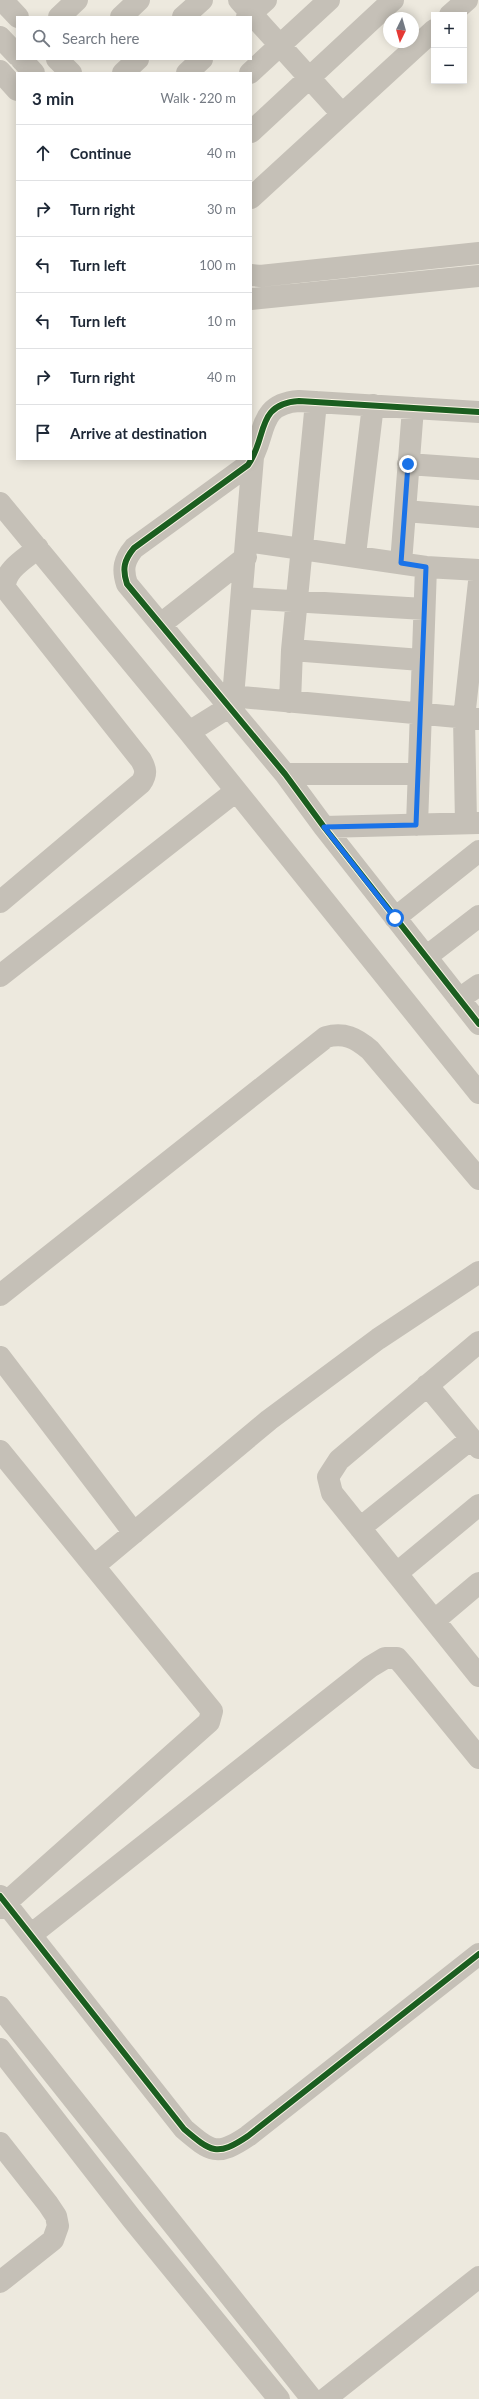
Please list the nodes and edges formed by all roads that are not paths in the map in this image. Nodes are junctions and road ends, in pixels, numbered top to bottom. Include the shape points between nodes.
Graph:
1 (77, 0) edge
2 (139, 0) edge
3 (202, 0) edge
4 (329, 0) edge
5 (392, 0) edge
6 (467, 0) edge
7 (251, 8) edge
8 (453, 12) edge
9 (60, 16) edge
10 (122, 16) edge
11 (184, 16) edge
12 (431, 33) edge
13 (0, 37) edge
14 (280, 46) junction
15 (16, 54) edge
16 (22, 60) edge
17 (137, 60) edge
18 (201, 60) edge
19 (0, 71) edge
20 (33, 72) edge
21 (124, 72) edge
22 (188, 72) edge
23 (251, 72) edge
24 (309, 78) junction
25 (16, 89) edge
26 (342, 114) junction
27 (252, 131) edge
28 (252, 197) edge
29 (479, 252) edge
30 (252, 275) edge
31 (479, 276) edge
32 (252, 299) edge
33 (316, 402) junction
34 (373, 405) junction
35 (412, 408) junction
36 (479, 412) edge
37 (254, 457) junction
38 (252, 460) edge
39 (252, 460) edge
40 (408, 464) junction
41 (479, 469) edge
42 (0, 503) edge
43 (405, 511) junction
44 (479, 517) edge
45 (38, 548) junction
46 (303, 548) junction
47 (246, 549) junction
48 (355, 555) junction
49 (401, 563) junction
50 (426, 567) junction
51 (479, 570) edge
52 (2, 577) edge
53 (479, 582) edge
54 (242, 598) junction
55 (297, 600) junction
56 (424, 609) junction
57 (161, 624) junction
58 (292, 650) junction
59 (421, 660) junction
60 (227, 700) junction
61 (290, 702) junction
62 (420, 714) junction
63 (471, 719) edge
64 (189, 732) junction
65 (285, 774) junction
66 (418, 774) junction
67 (236, 791) junction
68 (473, 823) edge
69 (416, 825) junction
70 (324, 827) junction
71 (479, 851) edge
72 (0, 902) edge
73 (479, 916) edge
74 (395, 918) junction
75 (426, 957) junction
76 (0, 976) edge
77 (479, 985) edge
78 (459, 999) junction
79 (479, 1024) edge
80 (479, 1093) edge
81 (479, 1179) edge
82 (479, 1272) edge
83 (0, 1295) edge
84 (478, 1345) edge
85 (0, 1357) edge
86 (428, 1385) junction
87 (475, 1443) edge
88 (0, 1451) edge
89 (479, 1505) edge
90 (360, 1528) junction
91 (134, 1533) junction
92 (94, 1566) junction
93 (397, 1573) junction
94 (479, 1583) edge
95 (435, 1620) junction
96 (475, 1663) edge
97 (479, 1758) edge
98 (2, 1902) edge
99 (32, 1934) junction
100 (479, 1954) edge
101 (0, 2007) edge
102 (0, 2049) edge
103 (0, 2143) edge
104 (479, 2277) edge
105 (0, 2282) edge
106 (296, 2378) junction
107 (274, 2397) edge
108 (312, 2399) edge
109 (325, 2399) edge

1 - 9 street
2 - 10 street
3 - 11 street
4 - 14 street
5 - 24 street
6 - 8 street
7 - 14 street
12 - 26 street
13 - 15 street
14 - 23 street
14 - 24 street
16 - 20 street
17 - 21 street
18 - 22 street
19 - 25 street
24 - 26 street
24 - 27 street
26 - 28 street
29 - 30 street
31 - 32 street
33 - 34 street
33 - 37 street via 287,401 272,409
33 - 46 street
34 - 35 street
34 - 48 street
35 - 36 street
35 - 40 street
37 - 38 street
37 - 47 street
39 - 57 street via 134,548 127,557 123,566 127,584
40 - 41 street
40 - 43 street
42 - 45 street
43 - 44 street
43 - 49 street
45 - 52 street
45 - 64 street
46 - 47 street
46 - 48 street
46 - 55 street
47 - 54 street
47 - 57 street
48 - 49 street
49 - 50 street
50 - 51 street
50 - 56 street
52 - 72 street via 5,588 146,769 146,776 142,783
53 - 63 street
54 - 55 street
54 - 60 street
55 - 56 street
55 - 58 street
56 - 59 street
57 - 60 street
58 - 59 street
58 - 61 street
59 - 62 street
60 - 61 street
60 - 64 street
60 - 65 street
61 - 62 street
62 - 63 street
62 - 66 street
63 - 68 street
64 - 67 street
65 - 66 street
65 - 70 street
66 - 69 street
67 - 76 street
67 - 80 street
68 - 69 street
69 - 70 street
70 - 74 street
71 - 74 street
73 - 75 street
74 - 75 street
75 - 78 street
77 - 78 street
78 - 79 street
81 - 83 street via 370,1050 356,1039 345,1035 333,1035 326,1037
82 - 91 street via 378,1339 269,1420
84 - 86 street
85 - 91 street
86 - 87 street
86 - 90 street via 339,1460 330,1472 328,1482 332,1493
87 - 90 street
88 - 92 street
89 - 93 street
90 - 93 street
91 - 92 street
92 - 98 street via 207,1703 212,1711 212,1718
93 - 95 street
94 - 95 street
95 - 96 street
97 - 99 street via 397,1658 385,1658 370,1667
98 - 99 street
99 - 100 street via 184,2129 208,2148 216,2151 233,2146 248,2136
101 - 106 street
102 - 107 street
103 - 105 street via 48,2204 56,2216 58,2226 53,2240
104 - 109 street
106 - 107 street
106 - 108 street

